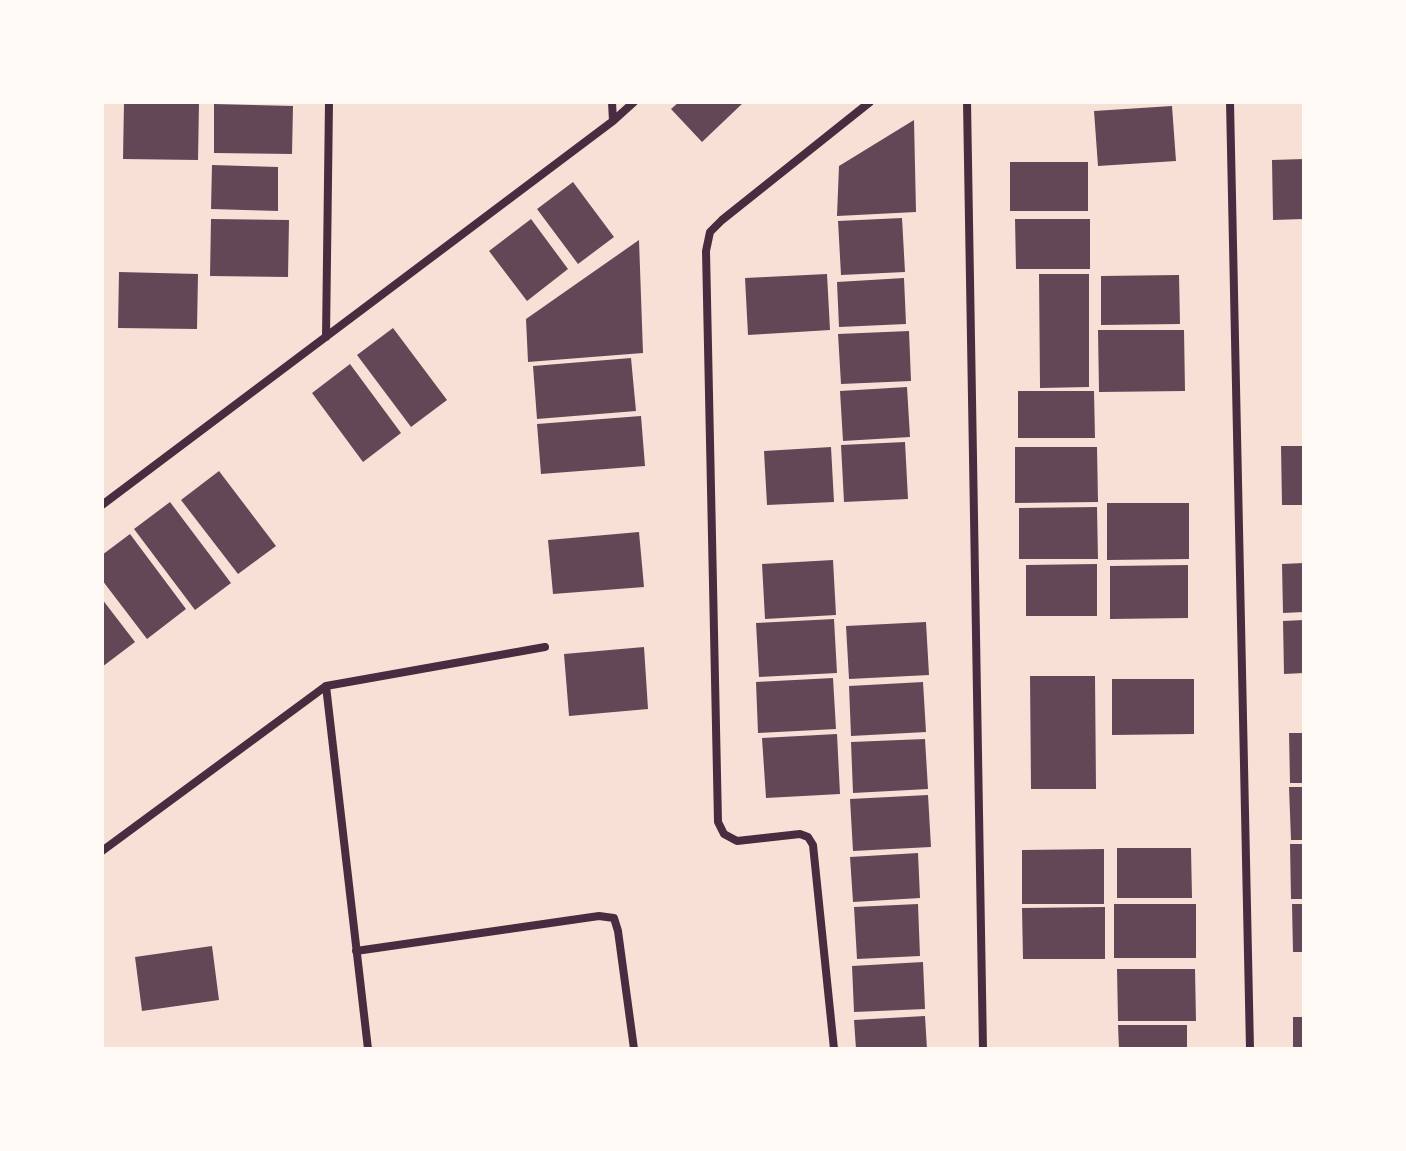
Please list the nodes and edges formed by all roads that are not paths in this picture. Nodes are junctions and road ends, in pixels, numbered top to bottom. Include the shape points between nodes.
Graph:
1 (329, 102) edge
2 (612, 102) edge
3 (634, 102) edge
4 (870, 102) edge
5 (967, 102) edge
6 (1230, 102) edge
7 (613, 121) junction
8 (326, 337) junction
9 (102, 505) edge
10 (545, 647) dead end
11 (326, 686) junction
12 (102, 851) edge
13 (356, 951) junction
14 (368, 1049) edge
15 (634, 1049) edge
16 (834, 1049) edge
17 (983, 1049) edge
18 (1250, 1049) edge

1 - 8 street
2 - 7 street
3 - 7 street
4 - 16 street via 722,220 710,232 706,251 718,822 724,834 737,841 800,834 813,845
5 - 17 street
6 - 18 street
7 - 8 street
8 - 9 street
10 - 11 street
11 - 12 street
11 - 13 street
13 - 14 street
13 - 15 street via 614,918

